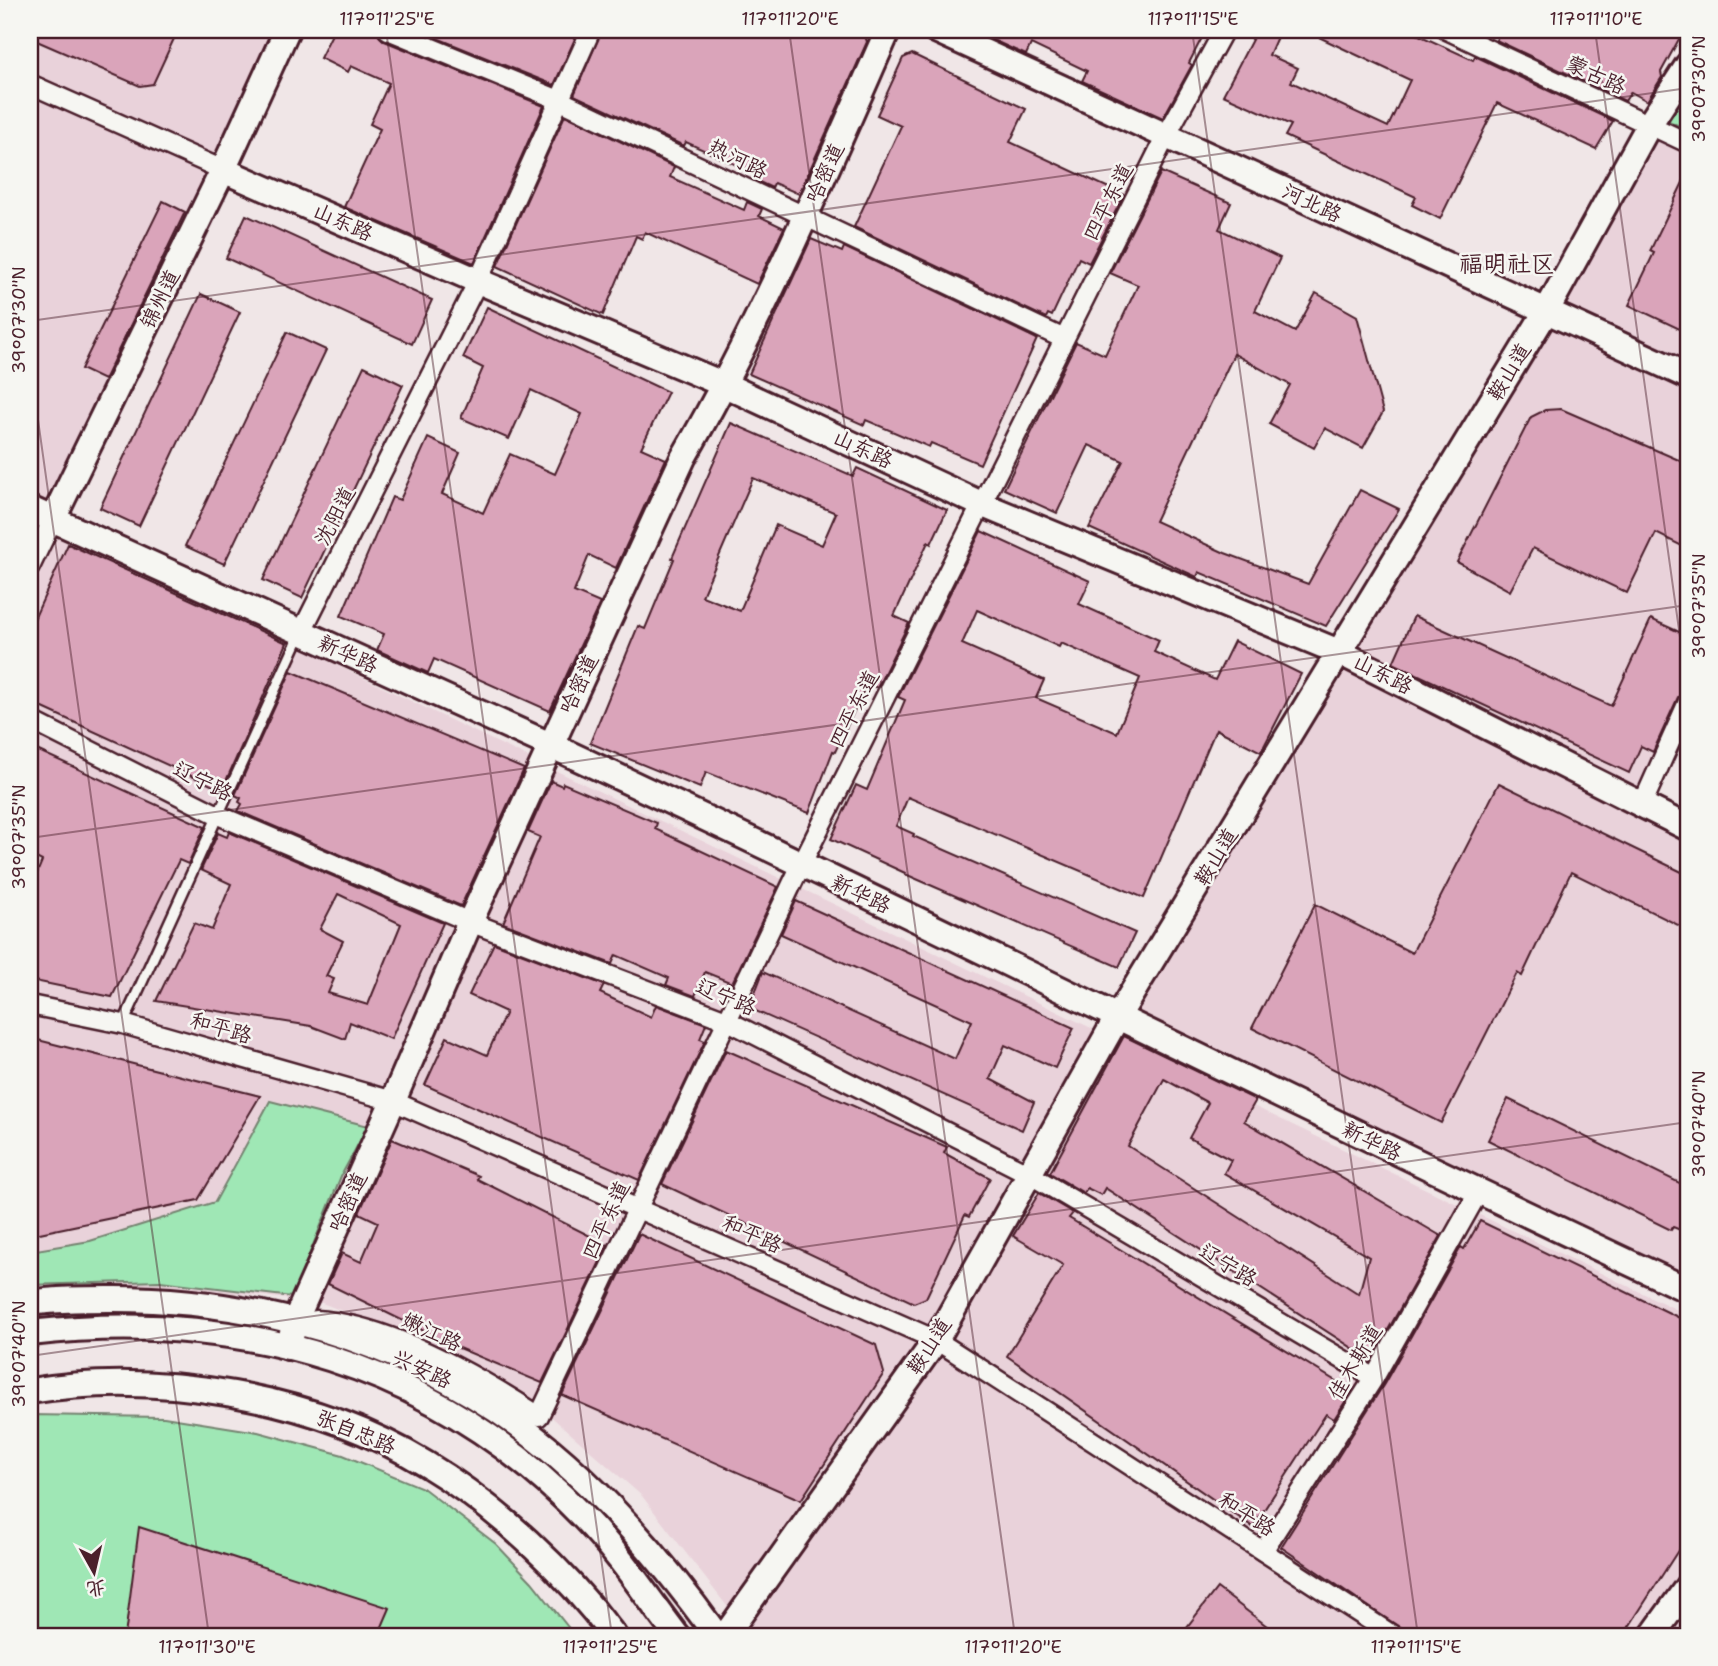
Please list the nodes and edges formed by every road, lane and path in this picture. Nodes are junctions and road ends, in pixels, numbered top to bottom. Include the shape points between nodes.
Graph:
1 (288, 30) edge
2 (388, 30) edge
3 (591, 30) edge
4 (888, 30) edge
5 (936, 30) edge
6 (1224, 30) edge
7 (1447, 30) edge
8 (1688, 65) edge
9 (30, 84) edge
10 (559, 100) junction
11 (1648, 125) junction
12 (1166, 136) junction
13 (1688, 143) edge
14 (223, 170) junction
15 (806, 217) junction
16 (478, 281) junction
17 (1547, 310) junction
18 (1064, 339) junction
19 (1688, 376) edge
20 (725, 385) junction
21 (983, 505) junction
22 (30, 509) edge
23 (53, 519) junction
24 (30, 567) edge
25 (301, 633) junction
26 (1339, 652) junction
27 (1688, 702) edge
28 (30, 720) edge
29 (551, 746) junction
30 (1642, 805) junction
31 (218, 815) junction
32 (1688, 828) edge
33 (801, 865) junction
34 (470, 922) junction
35 (30, 1005) edge
36 (1118, 1016) junction
37 (726, 1020) junction
38 (122, 1024) junction
39 (393, 1101) junction
40 (1030, 1174) junction
41 (1478, 1193) junction
42 (637, 1208) junction
43 (1688, 1290) edge
44 (30, 1303) edge
45 (296, 1319) junction
46 (30, 1334) edge
47 (936, 1340) junction
48 (288, 1346) junction
49 (1374, 1378) junction
50 (30, 1391) edge
51 (539, 1416) joint
52 (1263, 1551) junction
53 (1688, 1586) edge
54 (614, 1636) edge
55 (677, 1636) edge
56 (717, 1636) edge
57 (725, 1636) edge
58 (1394, 1636) edge
59 (1652, 1636) edge

1 - 14 street, 锦州道
2 - 10 street, 热河路
3 - 10 street, 沈阳道
4 - 15 street, 哈密道
5 - 12 street, 河北路
6 - 12 street, 四平东道
7 - 11 street, 蒙古路
8 - 11 street, 鞍山道
9 - 14 street, 山东路
10 - 15 street, 热河路
10 - 16 street, 沈阳道
11 - 13 street, 蒙古路
11 - 17 street, 鞍山道
12 - 17 street, 河北路
12 - 18 street, 四平东道
14 - 16 street, 山东路
14 - 23 street, 锦州道
15 - 18 street, 热河路
15 - 20 street, 哈密道
16 - 20 street, 山东路
16 - 25 street, 沈阳道
17 - 19 street, 河北路
17 - 26 street, 鞍山道
18 - 21 street, 四平东道
20 - 21 street, 山东路
20 - 29 street, 哈密道 via 683,458
21 - 26 street, 山东路
21 - 33 street, 四平东道
22 - 23 street, 新华路
23 - 24 street, 锦州道
23 - 25 street, 新华路
25 - 29 street, 新华路
25 - 31 lane, 沈阳道
26 - 30 street, 山东路
26 - 36 street, 鞍山道
27 - 30 street
28 - 31 street, 辽宁路
29 - 33 street, 新华路
29 - 34 street, 哈密道
30 - 32 street, 山东路
31 - 34 street, 辽宁路
31 - 38 lane, 沈阳道
33 - 36 street, 新华路
33 - 37 street, 四平东道
34 - 37 street, 辽宁路
34 - 39 street, 哈密道
35 - 38 street, 和平路
36 - 40 street, 鞍山道
36 - 41 street, 新华路
37 - 40 street, 辽宁路
37 - 42 street, 四平东道
38 - 39 street, 和平路
39 - 42 street, 和平路
39 - 45 street, 哈密道
40 - 47 street, 鞍山道
40 - 49 street, 辽宁路
41 - 43 street, 新华路
41 - 49 street, 佳木斯道
42 - 47 street, 和平路
42 - 51 street, 四平东道
44 - 45 street, 兴安路 via 164,1299
45 - 48 street, 哈密道
45 - 51 street, 嫩江路 via 372,1329 440,1360
45 - 56 street, 兴安路 via 423,1368 520,1426 627,1525
46 - 48 street, 兴安路 via 125,1326 173,1328
47 - 52 street, 和平路
47 - 57 street, 鞍山道
48 - 55 street, 兴安路 via 381,1377 450,1410 498,1443 586,1520
49 - 52 street, 佳木斯道
50 - 54 street, 张自忠路 via 78,1385 212,1390 277,1403 391,1445 488,1508 568,1583
52 - 58 street, 和平路
53 - 59 street

